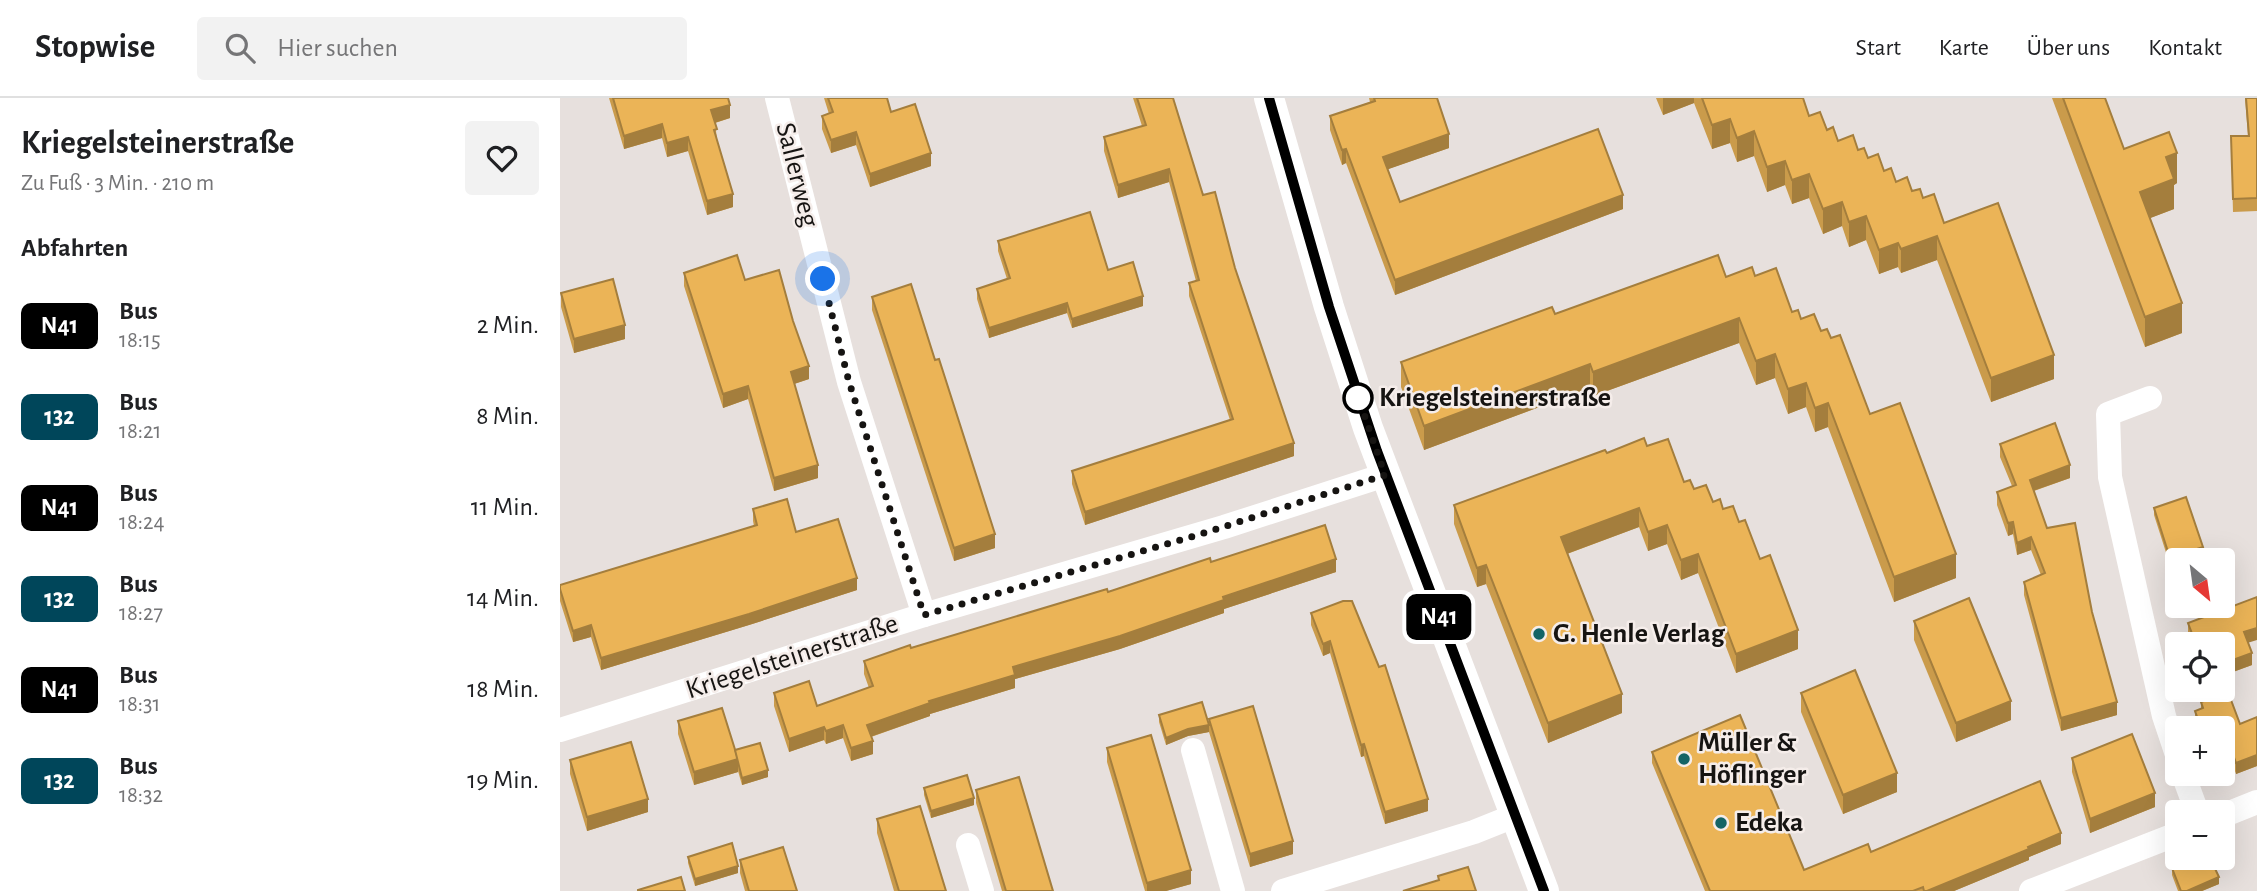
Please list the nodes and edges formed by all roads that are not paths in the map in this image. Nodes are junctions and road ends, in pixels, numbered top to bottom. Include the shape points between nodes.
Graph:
1 (777, 98) edge
2 (1269, 98) edge
3 (2150, 398) dead end
4 (1385, 475) junction
5 (924, 615) junction
6 (2165, 719) edge
7 (560, 730) edge
8 (1193, 750) dead end
9 (2257, 802) edge
10 (2235, 811) edge
11 (1514, 816) junction
12 (2165, 839) edge
13 (968, 845) dead end
14 (982, 891) edge
15 (1233, 891) edge
16 (1283, 891) edge
17 (1544, 891) edge
18 (2031, 891) edge

1 - 5 street, Sallerweg via 849,382
2 - 4 street via 1329,307
3 - 6 street via 2108,414 2110,477
4 - 5 street, Kriegelsteinerstraße
4 - 11 street
5 - 7 street, Kriegelsteinerstraße
8 - 15 street
9 - 10 street
11 - 16 street
11 - 17 street
12 - 18 street
13 - 14 street

